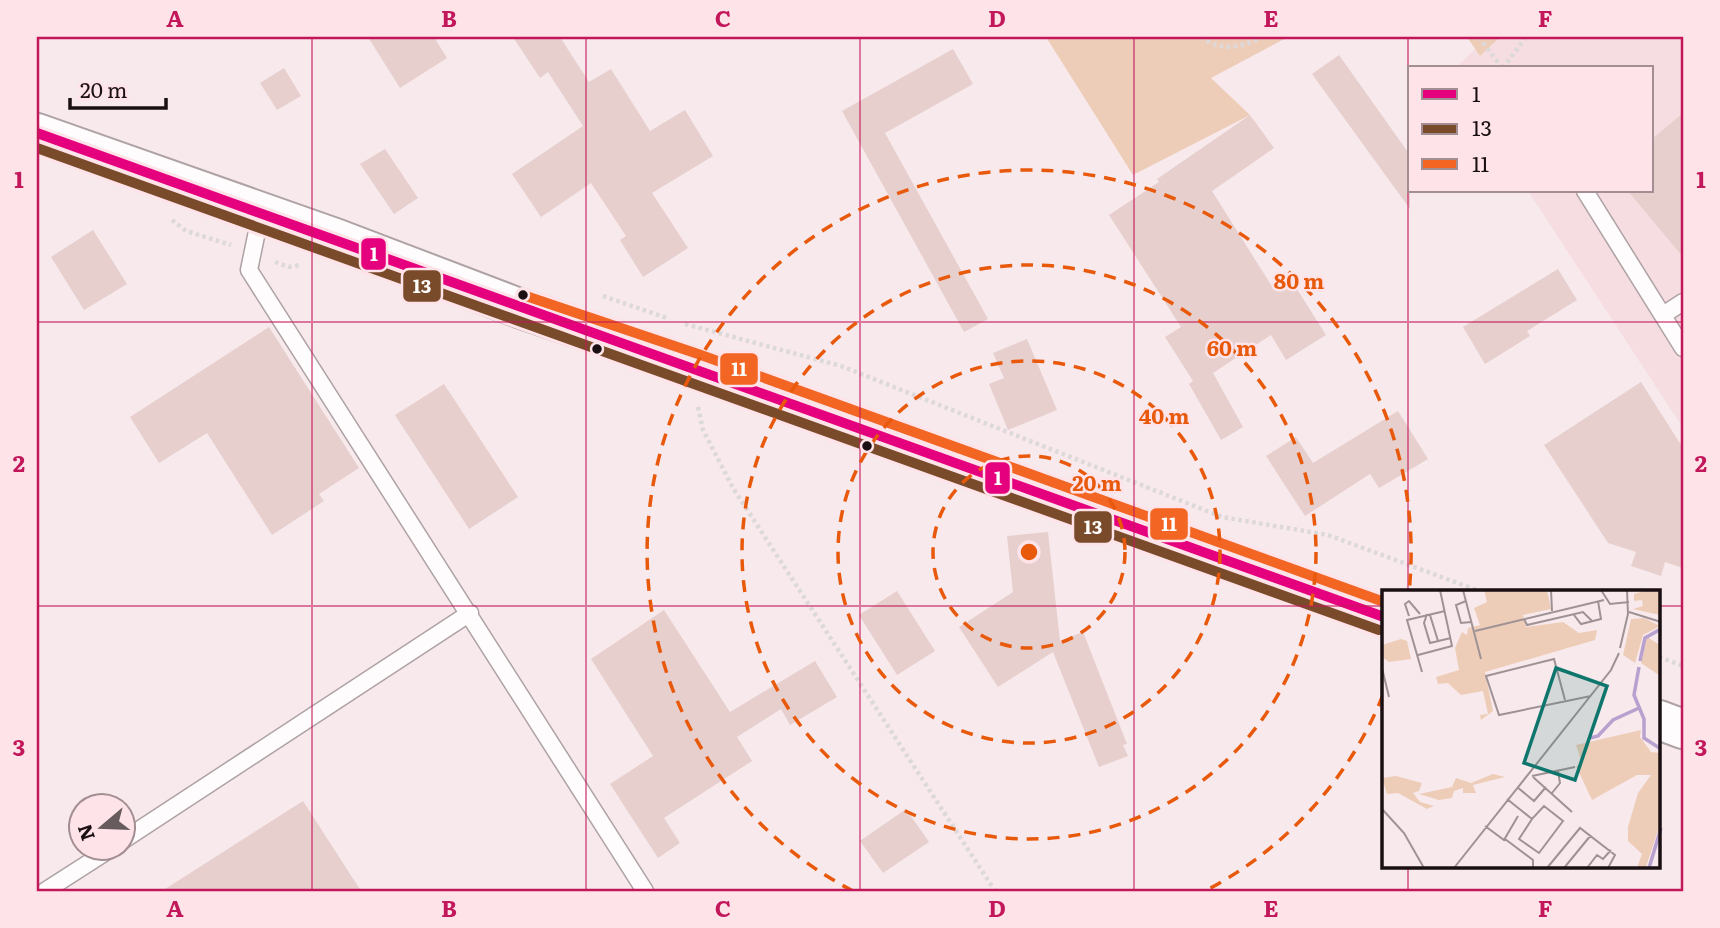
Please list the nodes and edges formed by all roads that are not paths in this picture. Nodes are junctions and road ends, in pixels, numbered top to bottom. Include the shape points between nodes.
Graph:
1 (37, 134) edge
2 (1587, 192) edge
3 (261, 212) junction
4 (1683, 302) edge
5 (1663, 315) junction
6 (1683, 348) edge
7 (470, 613) junction
8 (1382, 616) edge
9 (1660, 720) edge
10 (1683, 729) edge
11 (136, 832) edge
12 (91, 862) edge
13 (46, 891) edge
14 (645, 891) edge

1 - 3 street
2 - 5 lane
3 - 7 lane via 248,270
3 - 8 street
4 - 5 lane
5 - 6 lane
7 - 11 lane
7 - 14 lane
9 - 10 street
12 - 13 lane

